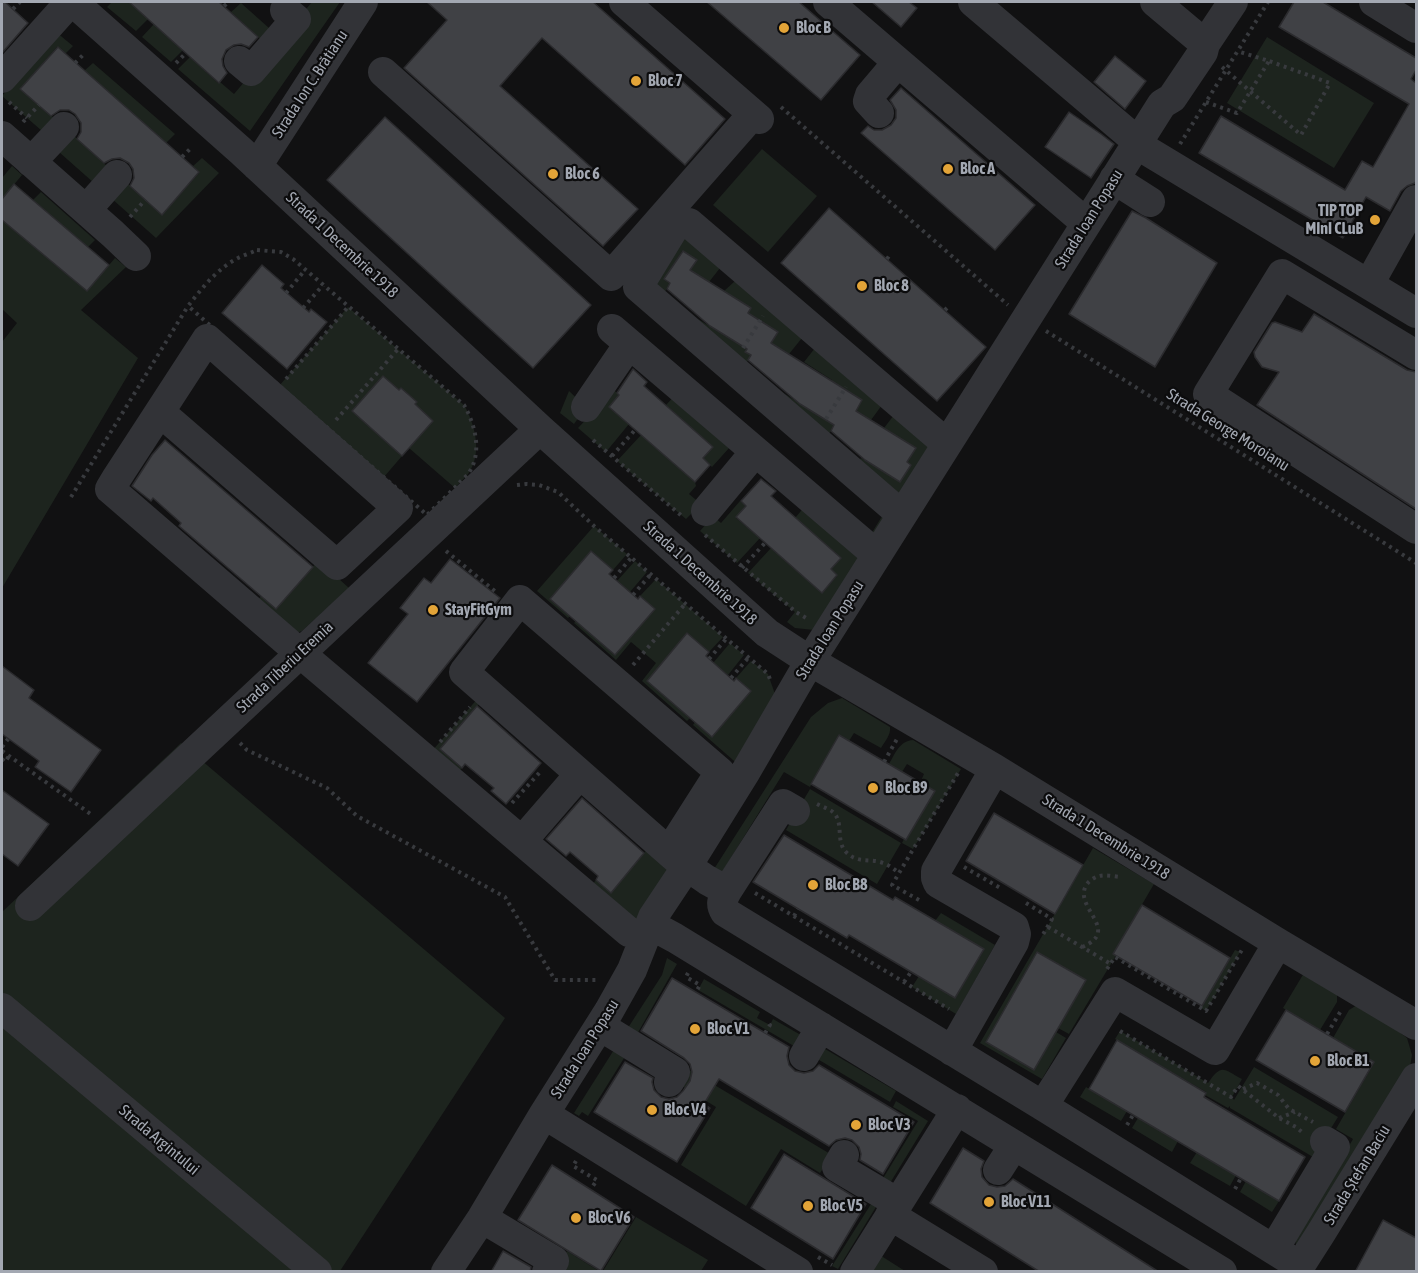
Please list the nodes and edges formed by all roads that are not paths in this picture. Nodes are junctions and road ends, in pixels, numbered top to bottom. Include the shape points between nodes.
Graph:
1 (71, 2) edge
2 (363, 2) edge
3 (624, 2) edge
4 (828, 2) edge
5 (973, 2) edge
6 (1155, 2) edge
7 (1233, 2) edge
8 (1374, 2) edge
9 (285, 10) dead end
10 (1416, 27) edge
11 (1205, 46) junction
12 (239, 61) dead end
13 (898, 62) junction
14 (383, 72) dead end
15 (2, 78) edge
16 (879, 113) dead end
17 (64, 127) dead end
18 (2, 136) edge
19 (1137, 143) junction
20 (31, 162) junction
21 (257, 166) junction
22 (117, 175) dead end
23 (1114, 179) junction
24 (1416, 200) edge
25 (1150, 202) dead end
26 (86, 210) junction
27 (1086, 224) junction
28 (136, 256) dead end
29 (624, 281) junction
30 (1372, 286) junction
31 (1416, 313) edge
32 (1352, 323) junction
33 (1416, 356) edge
34 (586, 407) dead end
35 (160, 412) junction
36 (540, 429) junction
37 (947, 444) junction
38 (755, 452) junction
39 (706, 511) dead end
40 (902, 515) junction
41 (1416, 528) edge
42 (368, 535) junction
43 (877, 555) junction
44 (398, 562) junction
45 (300, 653) junction
46 (810, 661) junction
47 (996, 769) junction
48 (580, 774) junction
49 (804, 806) road end
50 (522, 841) junction
51 (678, 859) junction
52 (730, 886) junction
53 (30, 906) dead end
54 (640, 929) junction
55 (1278, 943) junction
56 (2, 1008) edge
57 (1416, 1025) edge
58 (600, 1026) junction
59 (820, 1027) junction
60 (952, 1051) junction
61 (804, 1056) dead end
62 (675, 1071) dead end
63 (1416, 1078) edge
64 (1043, 1106) junction
65 (957, 1109) junction
66 (544, 1113) junction
67 (1315, 1131) road end
68 (1014, 1145) junction
69 (836, 1168) dead end
70 (998, 1170) dead end
71 (894, 1209) junction
72 (482, 1218) junction
73 (1274, 1249) junction
74 (554, 1260) edge
75 (1298, 1269) edge
76 (317, 1272) edge
77 (446, 1272) edge
78 (798, 1272) edge
79 (855, 1272) edge
80 (983, 1272) edge
81 (1222, 1272) edge

1 - 15 street
1 - 21 street, Strada 1 Decembrie 1918
2 - 21 street, Strada Ion C. Brătianu
3 - 29 street via 762,112
4 - 13 street
5 - 19 street
6 - 11 street
7 - 11 street, Strada Ioan Popasu
8 - 10 street
9 - 12 street via 296,20 251,71
11 - 19 street, Strada Ioan Popasu
13 - 16 street via 870,95 868,101
13 - 27 street
14 - 29 street
17 - 20 street
18 - 20 street
19 - 23 street, Strada Ioan Popasu
19 - 30 street
20 - 26 street
21 - 36 street, Strada 1 Decembrie 1918
22 - 26 street
23 - 25 street
23 - 27 street, Strada Ioan Popasu
24 - 30 street
26 - 28 street
27 - 37 street, Strada Ioan Popasu via 1021,315
29 - 37 street via 674,228 689,223
29 - 40 street via 731,367
30 - 31 street
30 - 32 street
32 - 33 street
32 - 41 street via 1282,274 1208,394
34 - 38 street via 621,337
35 - 42 street via 337,565
35 - 42 street via 207,339 398,508
35 - 45 street via 110,489
36 - 44 street, Strada Tiberiu Eremia
36 - 46 street, Strada 1 Decembrie 1918 via 767,633
37 - 40 street, Strada Ioan Popasu
38 - 39 street
38 - 43 street
40 - 43 street, Strada Ioan Popasu
42 - 44 street
43 - 46 street, Strada Ioan Popasu
44 - 45 street, Strada Tiberiu Eremia
45 - 50 street
45 - 53 street, Strada Tiberiu Eremia
46 - 47 street, Strada 1 Decembrie 1918
46 - 51 street, Strada Ioan Popasu via 746,771
47 - 55 street, Strada 1 Decembrie 1918
47 - 60 street via 936,871 936,878 938,883 1014,927 1016,934
48 - 50 street
48 - 51 street
48 - 51 street via 464,672 469,651 520,600 720,772
49 - 52 street via 783,804
50 - 54 street
51 - 52 street
51 - 54 street, Strada Ioan Popasu via 653,917
52 - 60 street via 722,899 725,912
54 - 58 street, Strada Ioan Popasu via 632,970
54 - 59 street via 675,938
55 - 57 street, Strada 1 Decembrie 1918
55 - 64 street via 1215,1050 1115,992
56 - 76 street, Strada Argintului
58 - 62 street
58 - 66 street, Strada Ioan Popasu
59 - 61 street
59 - 65 street
60 - 64 street
63 - 75 street, Strada Ștefan Baciu
64 - 73 street
65 - 68 street
65 - 71 street
66 - 72 street, Strada Ioan Popasu
66 - 78 street
67 - 73 street via 1335,1147
68 - 70 street
68 - 81 street
69 - 71 street
71 - 79 street
71 - 80 street
72 - 74 street
72 - 77 street, Strada Ioan Popasu
73 - 75 street

